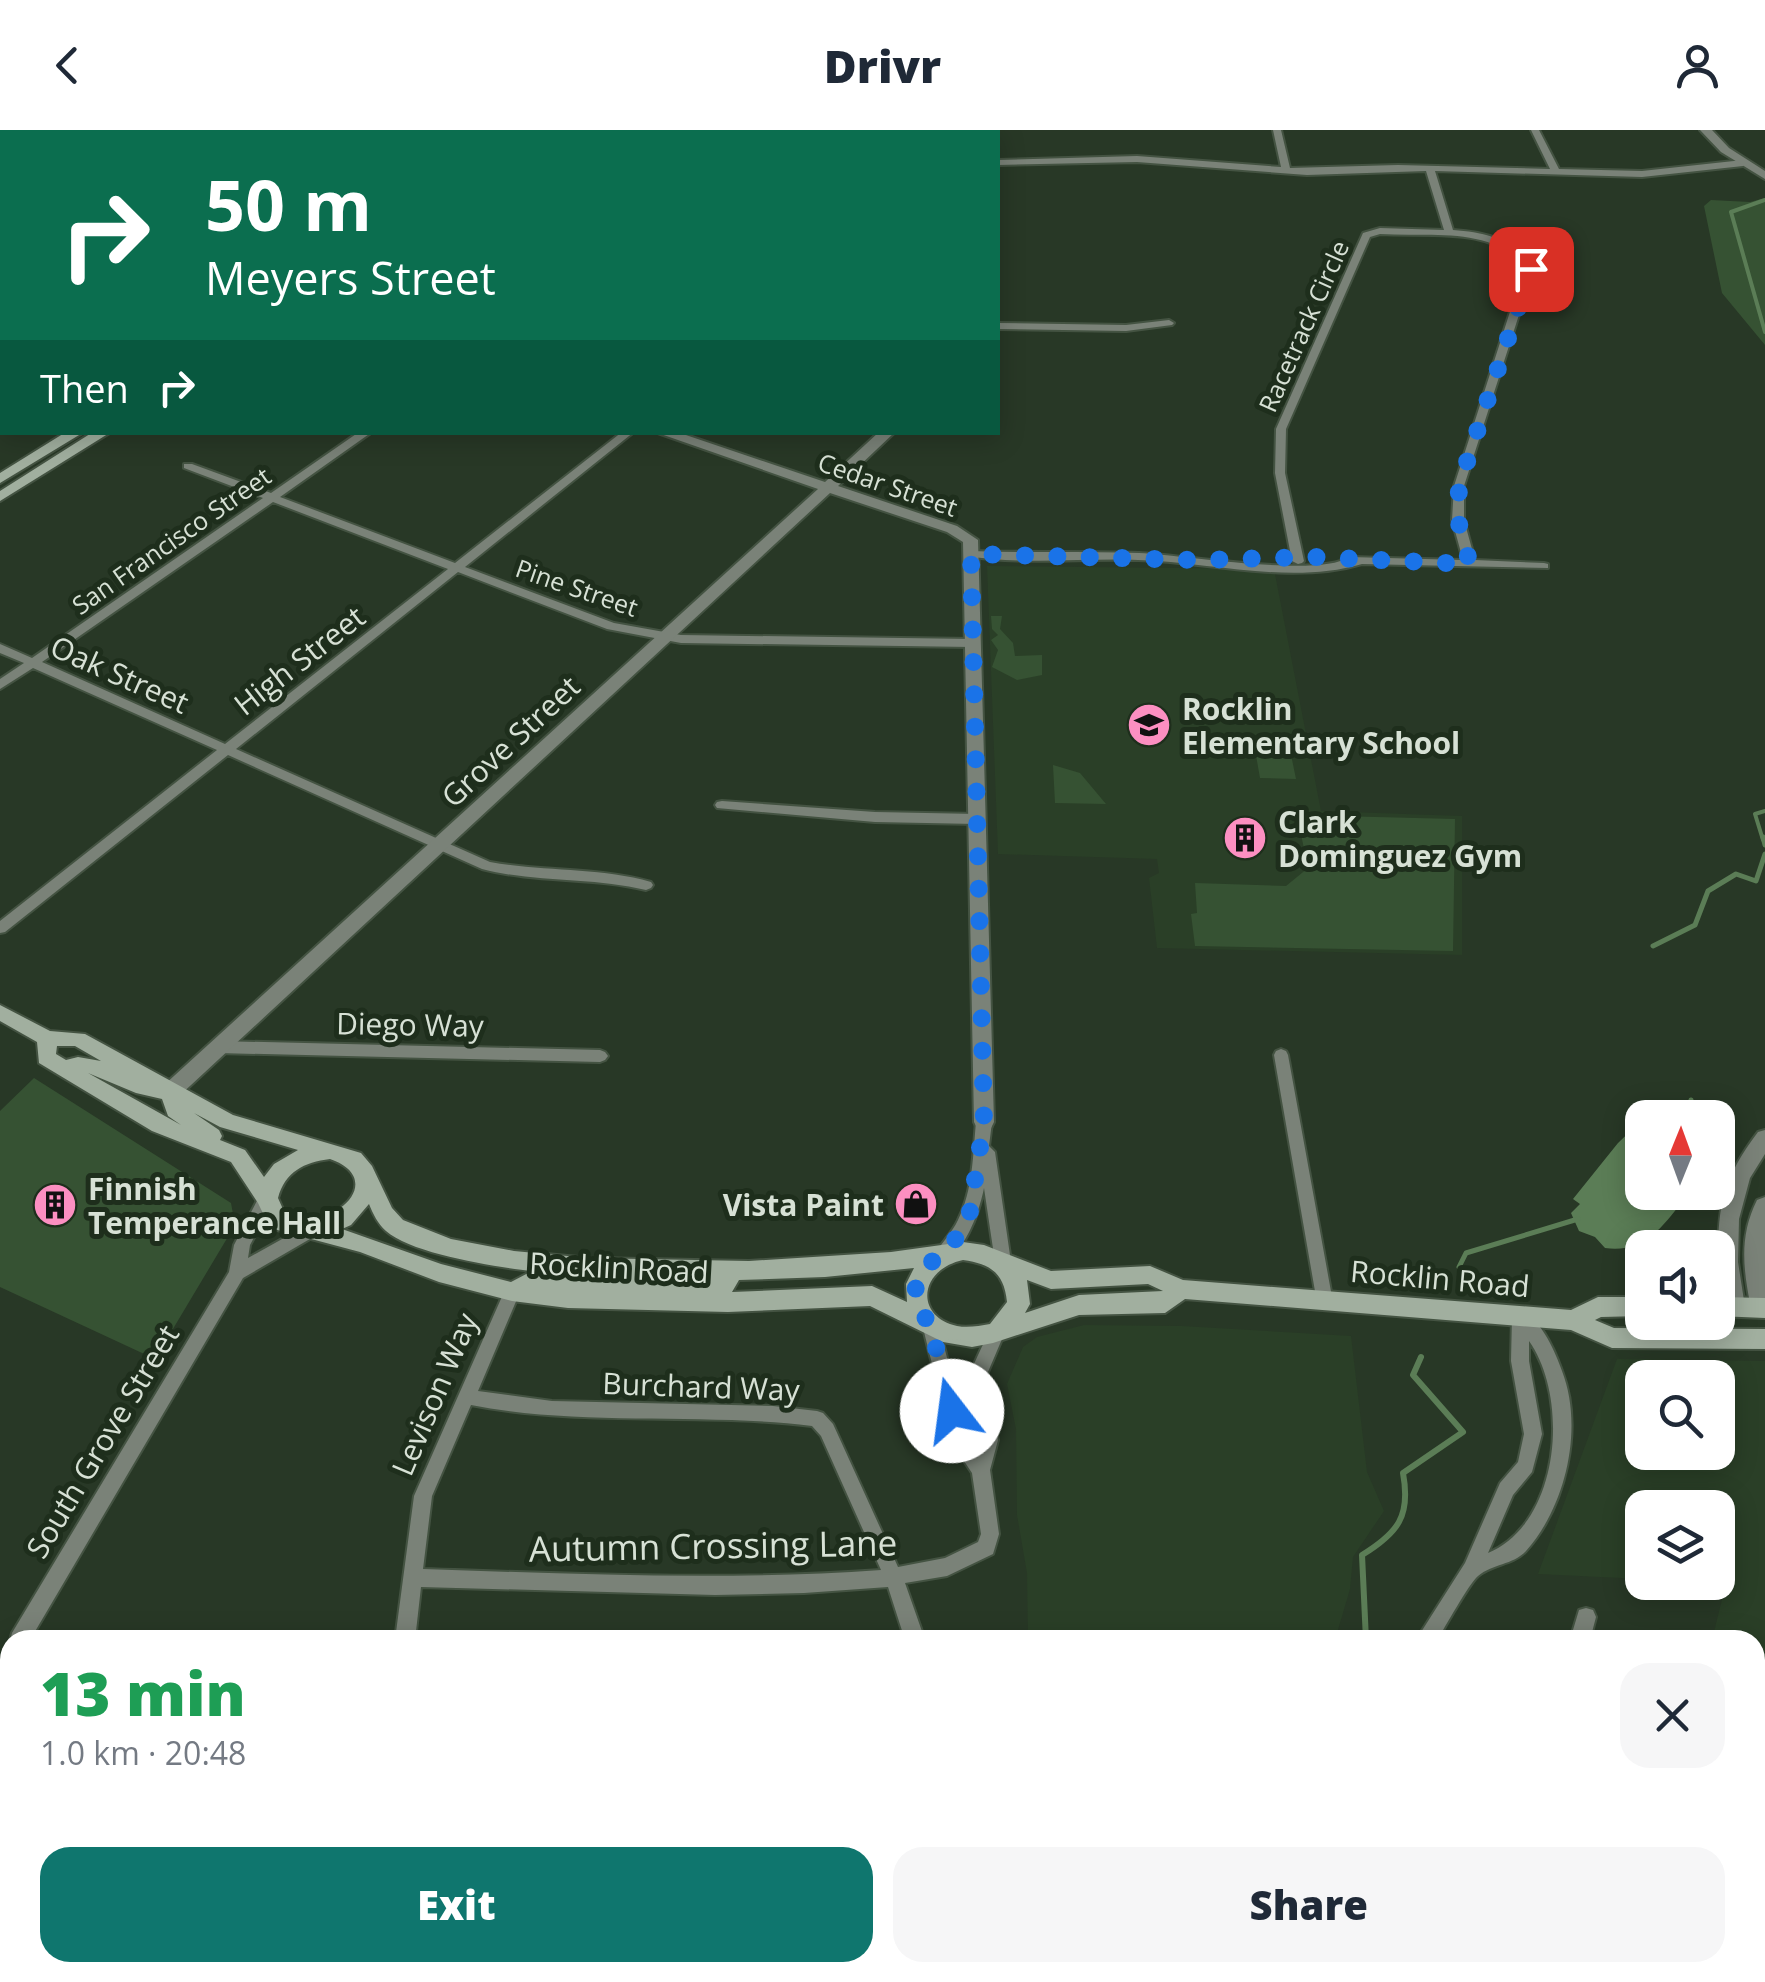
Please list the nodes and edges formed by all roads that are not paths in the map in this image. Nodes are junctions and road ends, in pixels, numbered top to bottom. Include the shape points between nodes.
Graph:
1 (1277, 130) edge
2 (1536, 130) edge
3 (1706, 130) edge
4 (1000, 163) edge
5 (1743, 163) junction
6 (1430, 169) junction
7 (1286, 172) junction
8 (1556, 172) junction
9 (1765, 176) edge
10 (1450, 234) junction
11 (1169, 324) dead end
12 (1000, 326) edge
13 (72, 435) edge
14 (99, 435) edge
15 (362, 435) edge
16 (624, 435) edge
17 (671, 435) edge
18 (885, 435) edge
19 (188, 466) dead end
20 (0, 480) edge
21 (828, 487) junction
22 (0, 497) edge
23 (272, 497) junction
24 (971, 554) junction
25 (1297, 559) junction
26 (1196, 560) junction
27 (1358, 562) junction
28 (1470, 564) junction
29 (1544, 566) dead end
30 (457, 567) junction
31 (664, 637) junction
32 (972, 644) junction
33 (0, 648) edge
34 (34, 662) junction
35 (0, 685) edge
36 (226, 748) junction
37 (722, 805) dead end
38 (977, 819) junction
39 (438, 844) junction
40 (646, 885) dead end
41 (0, 928) edge
42 (0, 1012) edge
43 (48, 1038) junction
44 (218, 1048) junction
45 (1281, 1055) dead end
46 (600, 1056) dead end
47 (64, 1068) junction
48 (170, 1092) junction
49 (984, 1122) junction
50 (1765, 1138) edge
51 (218, 1148) junction
52 (330, 1151) junction
53 (366, 1175) junction
54 (267, 1198) junction
55 (1765, 1206) edge
56 (1726, 1230) edge
57 (309, 1231) junction
58 (943, 1254) junction
59 (1002, 1262) junction
60 (644, 1267) junction
61 (734, 1268) junction
62 (237, 1273) junction
63 (1181, 1289) junction
64 (512, 1292) junction
65 (1324, 1297) junction
66 (568, 1298) junction
67 (1625, 1307) edge
68 (1735, 1308) edge
69 (1764, 1311) edge
70 (1520, 1317) junction
71 (1735, 1317) edge
72 (1573, 1320) junction
73 (930, 1324) junction
74 (997, 1332) junction
75 (1754, 1339) edge
76 (465, 1396) junction
77 (980, 1470) junction
78 (1472, 1569) junction
79 (415, 1578) junction
80 (896, 1580) junction
81 (1586, 1617) dead end
82 (24, 1630) edge
83 (407, 1630) edge
84 (912, 1630) edge
85 (1432, 1630) edge
86 (1583, 1630) edge

1 - 7 street
2 - 8 street
3 - 5 street
4 - 7 street via 1137,159
5 - 8 street via 1642,174
5 - 9 street
6 - 7 street
6 - 8 street
6 - 10 street
10 - 25 street, Racetrack Circle via 1366,235 1282,429 1280,473
10 - 28 street, Racetrack Circle via 1504,244 1531,269 1459,486 1458,520
11 - 12 street
13 - 20 main road
14 - 22 main road
15 - 23 street, San Francisco Street
16 - 30 street, High Street
17 - 21 street, Cedar Street
18 - 21 street, Grove Street
19 - 23 street, Pine Street
21 - 24 street, Cedar Street via 960,532 970,540
21 - 31 street, Grove Street
23 - 30 street, Pine Street
23 - 34 street, San Francisco Street
24 - 26 street
24 - 32 street
25 - 26 street
25 - 27 street
26 - 27 street via 1335,568
27 - 28 street
28 - 29 street
30 - 31 street, Pine Street via 611,626
30 - 36 street, High Street
31 - 32 street, Pine Street
31 - 39 street, Grove Street
32 - 38 street
33 - 34 street, Oak Street
34 - 35 street, San Francisco Street
34 - 36 street, Oak Street
36 - 39 street, Oak Street
36 - 41 street, High Street
37 - 38 street
38 - 49 street
39 - 40 street, Oak Street via 507,870 605,873
39 - 44 street, Grove Street
42 - 43 main road
43 - 47 main road via 46,1058
43 - 48 main road via 78,1039
44 - 46 street, Diego Way
44 - 48 street, Grove Street
45 - 65 street
47 - 48 main road via 88,1064 151,1094
47 - 51 main road via 159,1124
48 - 51 main road via 175,1110
48 - 52 main road via 227,1121
49 - 58 street via 972,1213
49 - 59 street
50 - 56 street via 1734,1189
51 - 54 main road via 248,1166
52 - 53 main road via 357,1161
52 - 54 main road via 287,1164
53 - 57 main road via 354,1212
53 - 60 main road, Rocklin Road via 388,1221 404,1232 502,1258
54 - 57 main road via 278,1222
54 - 62 street, South Grove Street via 242,1245
55 - 69 street via 1753,1248
57 - 62 street, South Grove Street
57 - 64 main road, Rocklin Road
58 - 59 main road via 974,1250
58 - 61 main road, Rocklin Road via 889,1265
58 - 73 main road via 917,1281 916,1299
59 - 63 main road, Rocklin Road via 1051,1280 1150,1275
59 - 74 main road via 1017,1281 1019,1304
60 - 61 main road, Rocklin Road
60 - 64 main road via 581,1283 532,1280
61 - 66 main road via 726,1284 639,1285
62 - 82 street, South Grove Street
63 - 65 main road, Rocklin Road
63 - 74 main road, Rocklin Road via 1164,1303 1085,1304
64 - 66 main road, Rocklin Road
64 - 76 street, Levison Way
65 - 70 main road, Rocklin Road
66 - 73 main road, Rocklin Road via 728,1302 862,1296 883,1299
67 - 72 main road, Rocklin Road via 1598,1306
68 - 69 main road
70 - 72 main road, Rocklin Road
70 - 78 street via 1533,1434 1526,1466 1506,1489
70 - 78 street via 1549,1358 1562,1414 1560,1463 1518,1548
71 - 75 main road
72 - 75 main road, Rocklin Road via 1612,1338
73 - 74 main road via 969,1339
73 - 77 street, Autumn Crossing Lane via 960,1443
74 - 77 street, Autumn Crossing Lane via 976,1378 989,1440
76 - 79 street, Levison Way via 423,1496
76 - 80 street, Burchard Way via 521,1407 816,1418
77 - 80 street, Autumn Crossing Lane via 990,1534 986,1548 954,1567
78 - 85 street
79 - 80 street, Autumn Crossing Lane
79 - 83 street, Levison Way
80 - 84 street
81 - 86 street

